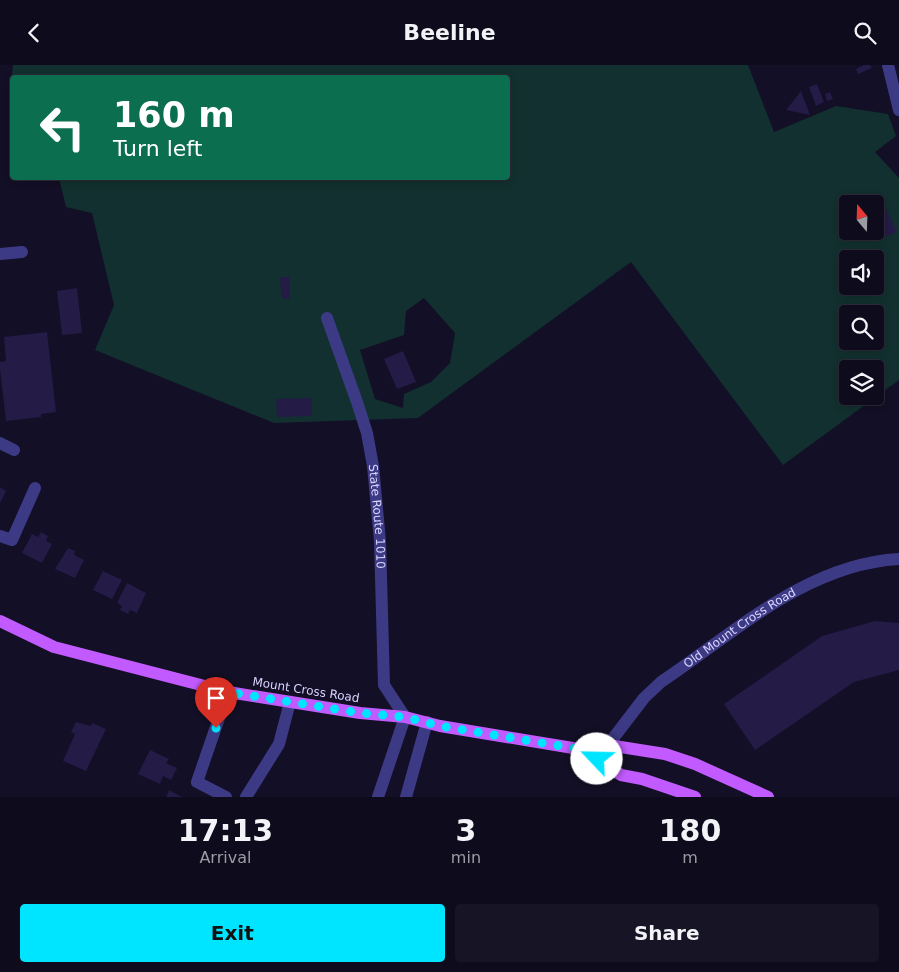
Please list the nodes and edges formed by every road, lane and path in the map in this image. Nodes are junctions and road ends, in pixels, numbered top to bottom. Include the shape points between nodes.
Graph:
1 (888, 65) edge
2 (899, 110) edge
3 (22, 252) dead end
4 (0, 254) edge
5 (327, 318) dead end
6 (0, 443) edge
7 (14, 450) dead end
8 (35, 488) dead end
9 (0, 536) edge
10 (899, 559) edge
11 (0, 621) edge
12 (228, 692) junction
13 (290, 702) junction
14 (405, 717) junction
15 (427, 722) junction
16 (608, 745) junction
17 (585, 750) junction
18 (226, 797) edge
19 (246, 797) edge
20 (378, 797) edge
21 (406, 797) edge
22 (695, 797) edge
23 (768, 797) edge

1 - 2 street
3 - 4 street
5 - 14 street, State Route 1010 via 357,401 374,466 380,541 384,685
6 - 7 street
8 - 9 street via 12,540
10 - 16 street, Old Mount Cross Road via 857,565 776,603 661,682 644,698
11 - 12 main road, Mount Cross Road via 54,647
12 - 13 main road, Mount Cross Road
12 - 18 street via 197,781
13 - 14 main road, Mount Cross Road
13 - 19 street via 279,744
14 - 15 main road, Mount Cross Road
14 - 20 street
15 - 17 main road, Mount Cross Road
15 - 21 street
16 - 17 main road, Mount Cross Road
16 - 23 main road, Mount Cross Road via 695,763
17 - 22 main road, Mount Cross Road via 621,775

